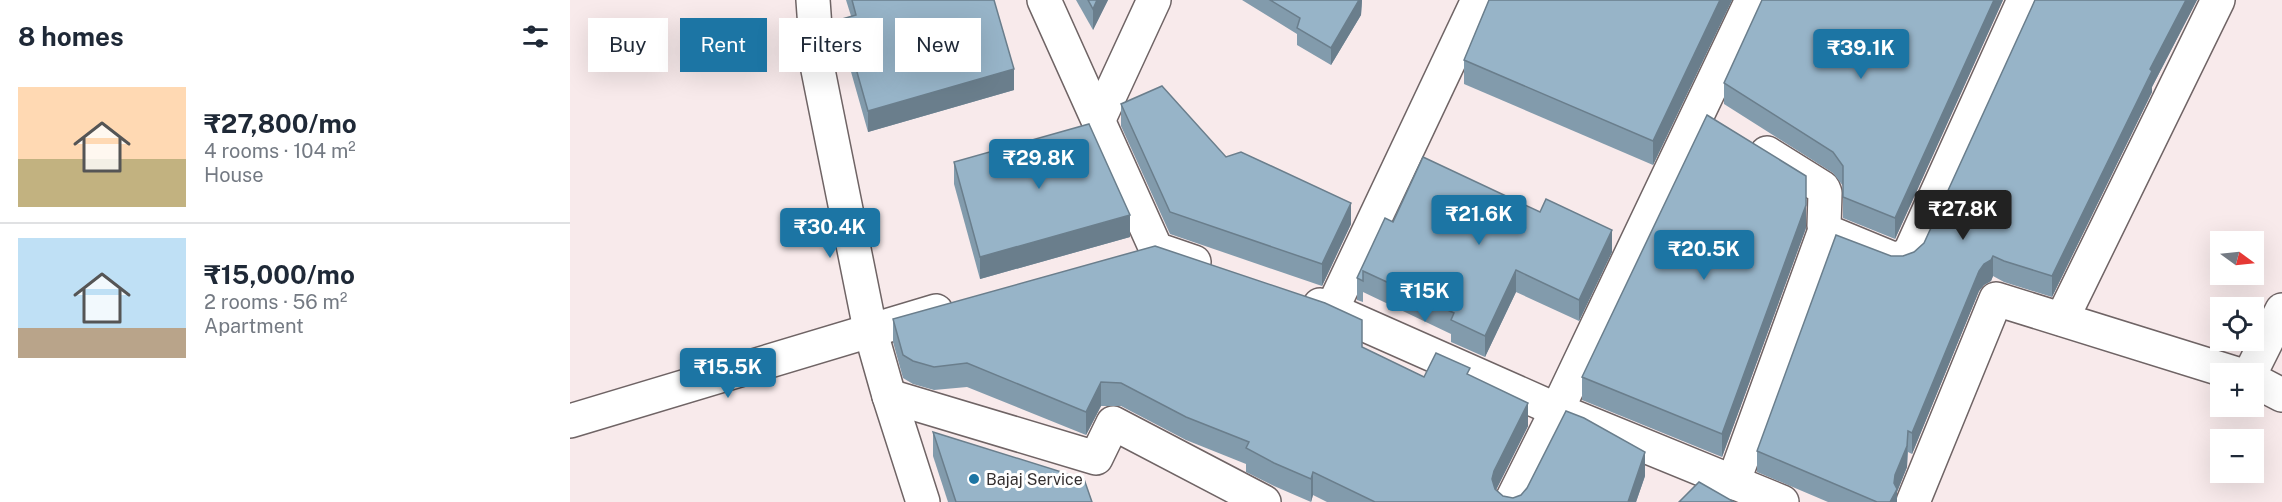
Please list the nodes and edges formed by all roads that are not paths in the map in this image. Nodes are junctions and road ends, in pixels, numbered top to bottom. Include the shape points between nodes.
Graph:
1 (813, 0) edge
2 (1044, 0) edge
3 (1154, 0) edge
4 (1478, 0) edge
5 (1752, 0) edge
6 (2024, 0) edge
7 (2218, 0) edge
8 (1700, 111) junction
9 (1099, 119) junction
10 (1825, 230) junction
11 (1156, 249) junction
12 (1122, 259) edge
13 (1222, 272) edge
14 (1288, 294) edge
15 (962, 303) edge
16 (1332, 309) junction
17 (2282, 310) edge
18 (2062, 320) junction
19 (870, 329) junction
20 (2256, 363) edge
21 (2210, 366) edge
22 (2264, 386) edge
23 (2282, 395) edge
24 (889, 396) junction
25 (1557, 410) junction
26 (570, 421) edge
27 (1733, 483) junction
28 (923, 502) edge
29 (1264, 502) edge
30 (1511, 502) edge
31 (1782, 502) edge
32 (1913, 502) edge

1 - 19 street via 818,70
2 - 9 street
3 - 9 street
4 - 16 street
5 - 8 street
6 - 10 street via 1911,250 1902,258 1891,258
7 - 18 street
8 - 10 street via 1823,188
8 - 25 street
9 - 11 street
10 - 27 street
11 - 12 street
11 - 13 street
14 - 16 street
15 - 19 street
16 - 25 street
17 - 20 street
18 - 21 street
18 - 32 street via 1996,299
19 - 24 street
19 - 26 street
22 - 23 street
24 - 28 street
24 - 29 street via 1096,458 1113,423
25 - 27 street
25 - 30 street
27 - 31 street

